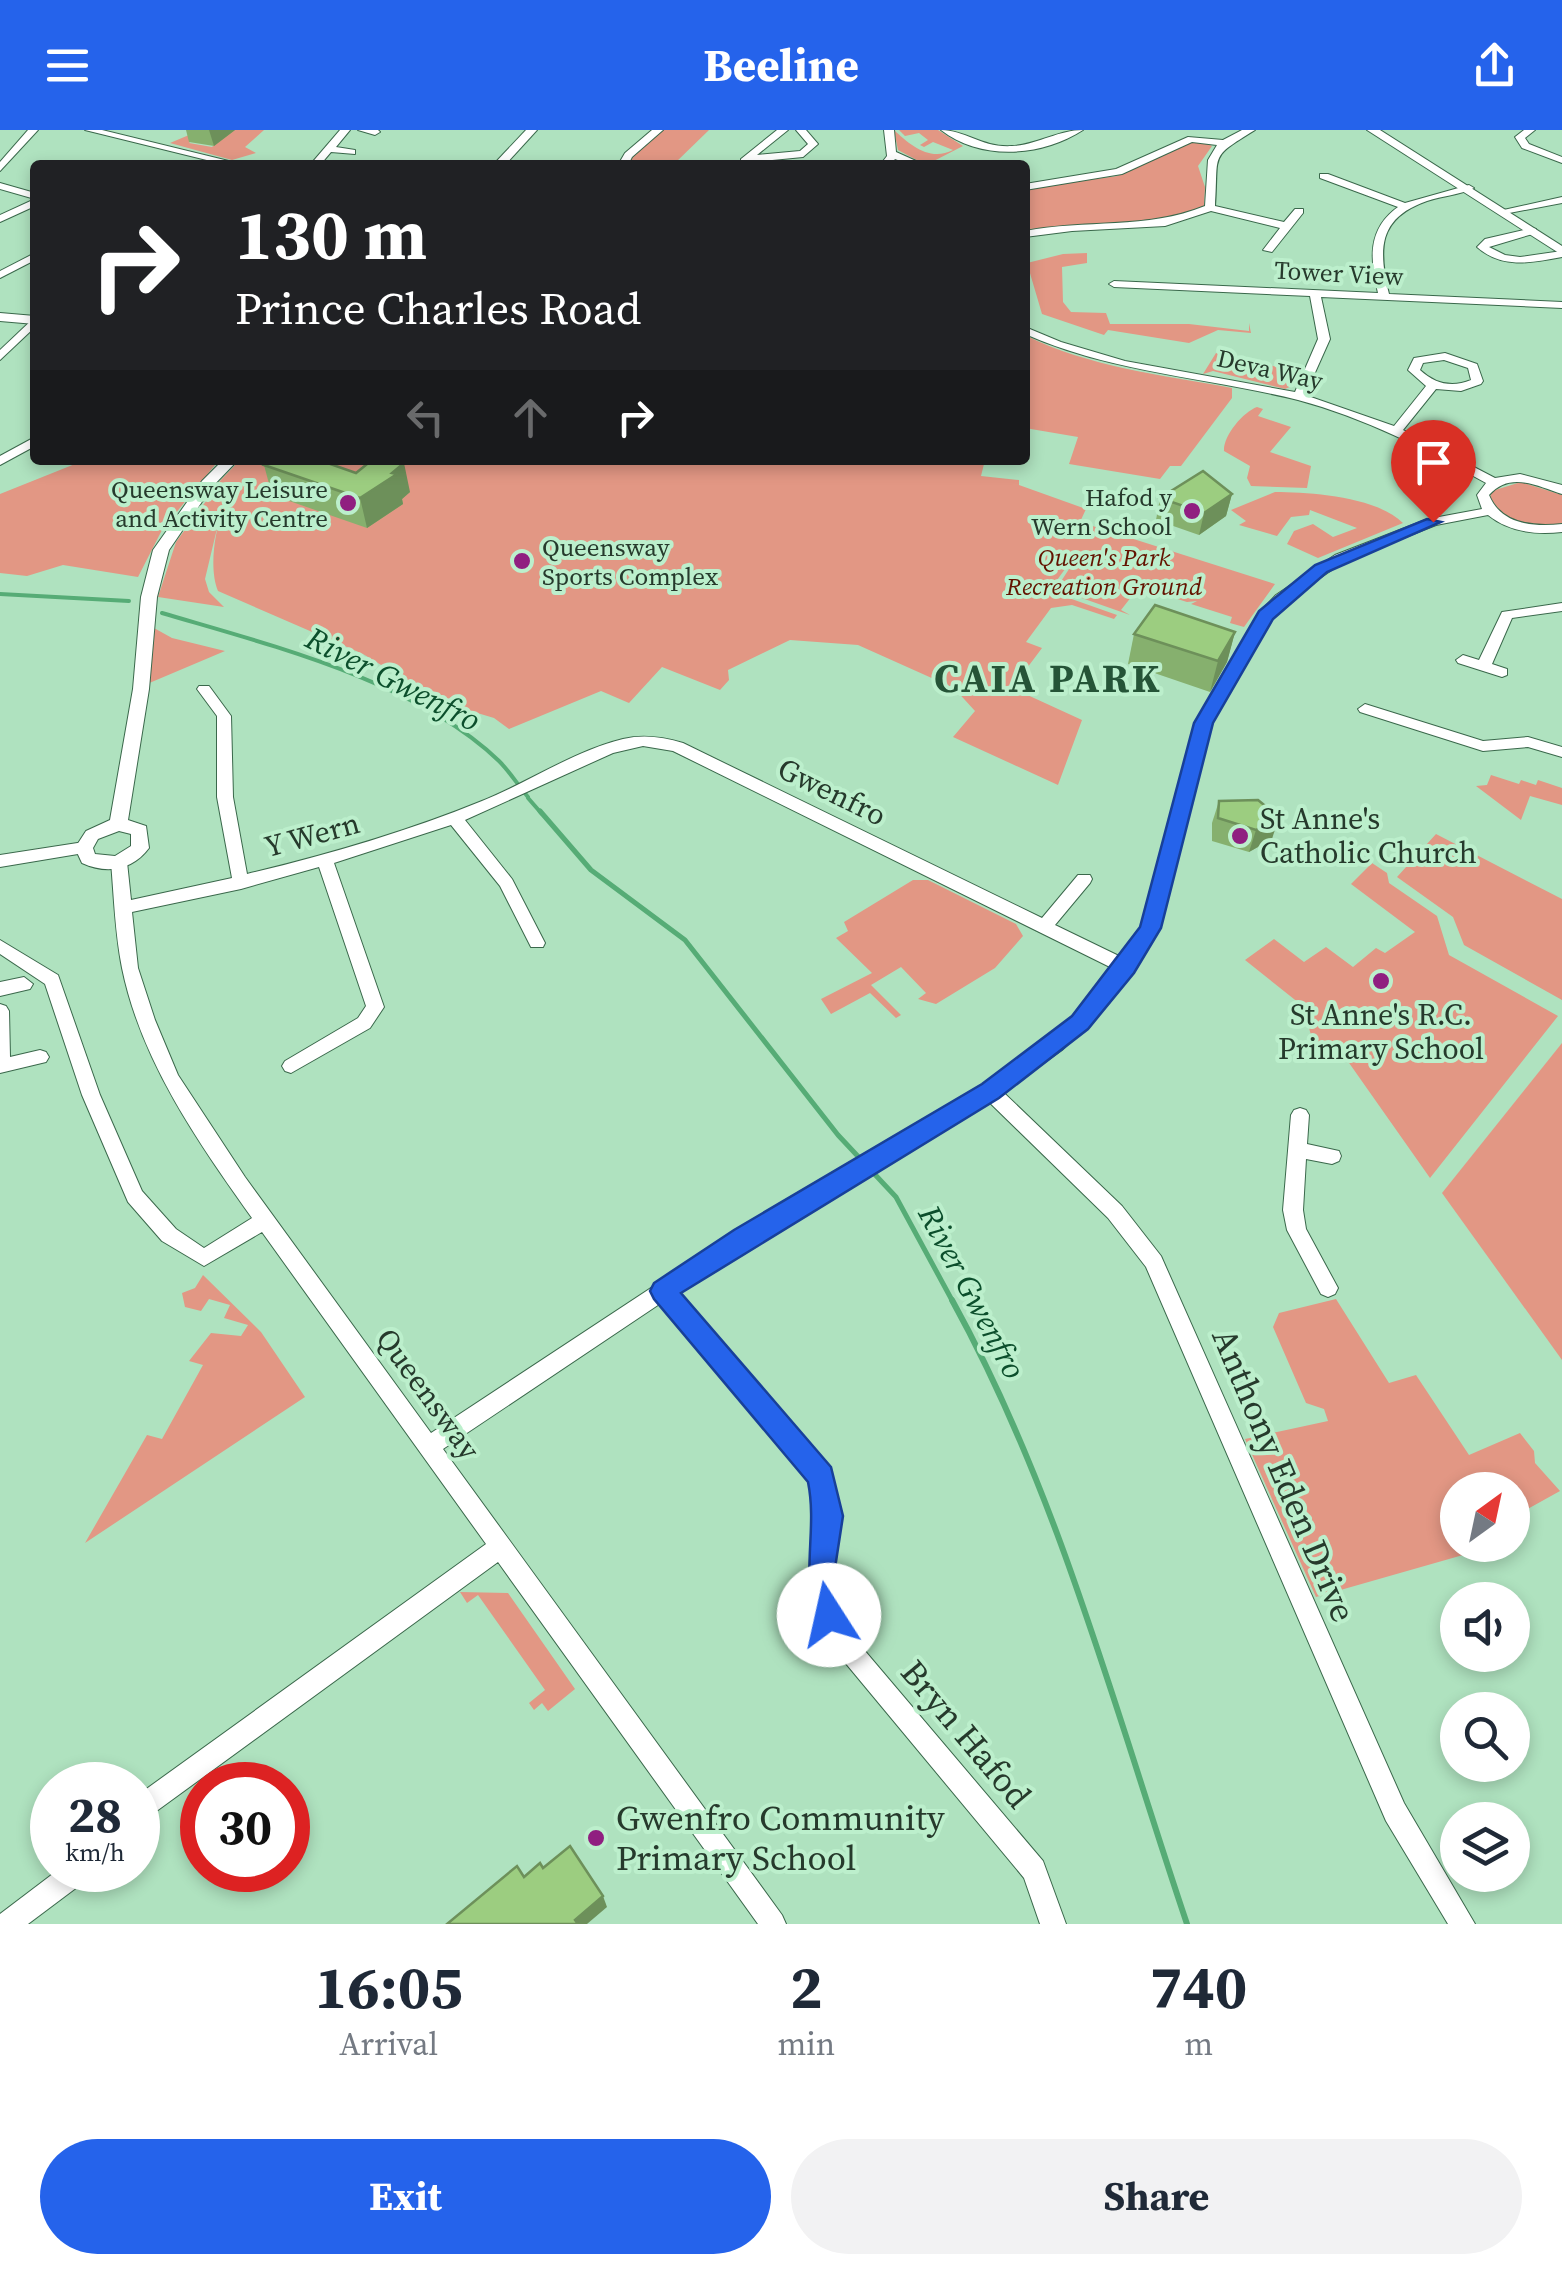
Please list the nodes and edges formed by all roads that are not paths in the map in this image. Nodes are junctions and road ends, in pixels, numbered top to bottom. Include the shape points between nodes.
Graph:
1 (90, 130) edge
2 (345, 130) edge
3 (532, 130) edge
4 (658, 130) edge
5 (783, 130) edge
6 (801, 130) edge
7 (889, 130) edge
8 (946, 130) edge
9 (1250, 130) edge
10 (1372, 130) edge
11 (1526, 130) edge
12 (1069, 132) edge
13 (35, 135) edge
14 (1225, 143) junction
15 (329, 149) junction
16 (352, 152) dead end
17 (892, 154) junction
18 (219, 160) edge
19 (319, 160) edge
20 (505, 160) edge
21 (626, 160) edge
22 (746, 160) edge
23 (758, 160) edge
24 (888, 160) edge
25 (907, 160) edge
26 (1562, 160) edge
27 (0, 168) edge
28 (1324, 176) dead end
29 (0, 186) edge
30 (1030, 186) edge
31 (1468, 188) junction
32 (30, 197) edge
33 (1562, 200) edge
34 (30, 202) edge
35 (1400, 205) junction
36 (1210, 208) junction
37 (1504, 211) junction
38 (1299, 212) dead end
39 (0, 219) edge
40 (1286, 226) junction
41 (1532, 231) junction
42 (1030, 234) edge
43 (1268, 250) dead end
44 (1562, 252) edge
45 (30, 259) edge
46 (0, 275) edge
47 (1113, 282) dead end
48 (1316, 294) junction
49 (1384, 297) junction
50 (1562, 305) edge
51 (0, 317) edge
52 (30, 320) edge
53 (30, 325) edge
54 (1030, 332) edge
55 (0, 357) edge
56 (1433, 385) junction
57 (1298, 396) junction
58 (1398, 429) junction
59 (30, 444) edge
60 (0, 460) edge
61 (226, 465) edge
62 (1562, 473) edge
63 (1494, 482) junction
64 (1556, 487) edge
65 (1490, 510) junction
66 (1558, 533) edge
67 (1562, 607) edge
68 (1463, 660) dead end
69 (1484, 666) junction
70 (1502, 672) dead end
71 (204, 689) dead end
72 (1365, 710) dead end
73 (1562, 752) edge
74 (509, 796) joint
75 (456, 819) junction
76 (118, 824) junction
77 (84, 848) junction
78 (325, 860) junction
79 (0, 861) edge
80 (119, 862) junction
81 (1084, 879) dead end
82 (241, 883) junction
83 (123, 908) junction
84 (1044, 927) junction
85 (537, 943) dead end
86 (0, 946) edge
87 (1126, 967) junction
88 (24, 984) dead end
89 (0, 989) edge
90 (0, 1011) edge
91 (40, 1058) dead end
92 (291, 1066) dead end
93 (990, 1091) junction
94 (1300, 1115) dead end
95 (1297, 1150) junction
96 (1332, 1156) dead end
97 (265, 1220) junction
98 (1328, 1288) dead end
99 (663, 1291) junction
100 (430, 1446) junction
101 (502, 1546) junction
102 (160, 1793) edge
103 (50, 1892) edge
104 (7, 1924) edge
105 (773, 1924) edge
106 (1053, 1924) edge
107 (1462, 1924) edge

1 - 18 street
2 - 15 street
3 - 20 street
4 - 21 street
5 - 22 street
6 - 23 street via 813,140 803,154
7 - 17 street
8 - 12 street via 994,152 1020,151
9 - 14 street
10 - 31 street
11 - 26 street via 1520,137 1525,146
13 - 27 street
14 - 30 street via 1191,139 1118,172
14 - 36 street via 1208,168
15 - 16 street
15 - 19 street
17 - 24 street
17 - 25 street
28 - 35 street
29 - 32 street
31 - 35 street
31 - 37 street
33 - 37 street
34 - 39 street
35 - 49 street via 1378,250
36 - 40 street
36 - 42 street via 1154,226
37 - 41 street
38 - 40 street
40 - 43 street
41 - 44 street
41 - 44 street via 1489,240 1482,248 1519,263
45 - 46 street
47 - 48 street, Tower View
48 - 49 street, Tower View
48 - 57 street via 1324,339
49 - 50 street, Tower View
51 - 52 street
53 - 55 street
54 - 57 street, Deva Way via 1110,360
56 - 56 street via 1414,370 1425,357 1456,358 1479,376 1464,388
56 - 58 street
57 - 58 street, Deva Way
58 - 63 street, Deva Way
59 - 60 street
61 - 76 street via 161,550 148,597
62 - 64 street
63 - 64 street via 1520,478
63 - 65 street via 1483,495
65 - 66 street via 1524,528
65 - 87 street via 1419,527 1340,558 1266,615 1203,723 1159,906
67 - 69 street via 1507,615
68 - 69 street
69 - 70 street
71 - 82 street via 224,716 225,797
72 - 73 street via 1483,746 1528,742
74 - 75 street, Y Wern
74 - 84 street, Gwenfro via 624,743 665,741
75 - 78 street, Y Wern
75 - 85 street via 506,883
76 - 77 street via 100,829
76 - 80 street, Queensway via 143,836 135,854
77 - 79 street
77 - 80 street via 94,862
78 - 82 street, Y Wern
78 - 92 street via 375,1007 364,1023
80 - 83 street, Queensway
81 - 84 street
82 - 83 street, Y Wern
83 - 97 street, Queensway via 130,968 161,1060
84 - 87 street, Gwenfro
86 - 97 street via 52,980 135,1196 169,1235 204,1258
87 - 93 street via 1056,1045
88 - 89 street
90 - 91 street via 1,1066
93 - 99 street
93 - 107 street, Anthony Eden Drive via 1115,1212 1154,1262 1395,1812
94 - 95 street
95 - 96 street
95 - 98 street via 1293,1210
97 - 100 street, Queensway
99 - 100 street
99 - 106 street, Bryn Hafod via 821,1476 829,1516 821,1580 829,1615 846,1646 1034,1870
100 - 101 street, Queensway
101 - 102 street
101 - 105 street, Queensway
103 - 104 street

